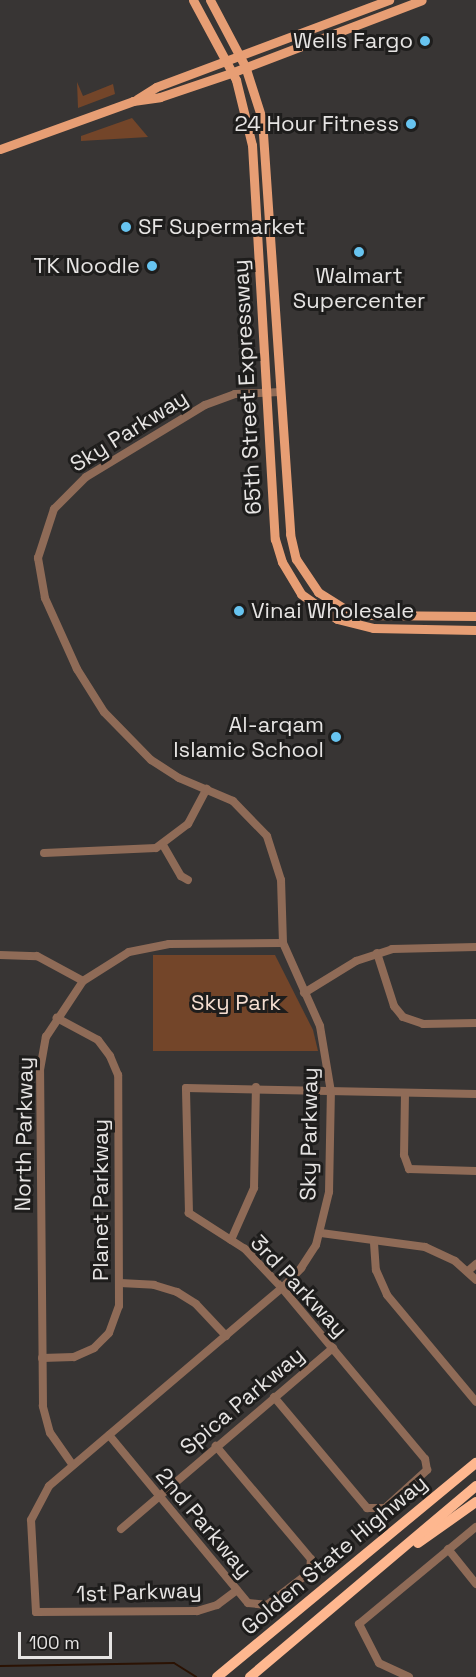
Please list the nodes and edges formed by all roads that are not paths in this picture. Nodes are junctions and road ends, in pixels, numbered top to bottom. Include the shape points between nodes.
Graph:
1 (194, 0) edge
2 (210, 0) edge
3 (389, 0) edge
4 (422, 0) edge
5 (240, 55) junction
6 (226, 60) junction
7 (245, 66) junction
8 (231, 73) junction
9 (133, 101) junction
10 (0, 149) edge
11 (253, 167) junction
12 (269, 216) junction
13 (257, 226) junction
14 (273, 272) junction
15 (266, 392) junction
16 (280, 392) junction
17 (472, 616) edge
18 (476, 623) edge
19 (445, 629) junction
20 (471, 630) edge
21 (207, 789) junction
22 (163, 845) junction
23 (44, 853) dead end
24 (188, 880) dead end
25 (284, 943) junction
26 (476, 947) edge
27 (377, 953) junction
28 (0, 955) edge
29 (83, 981) junction
30 (304, 993) junction
31 (57, 1018) junction
32 (476, 1023) edge
33 (256, 1087) junction
34 (331, 1092) junction
35 (405, 1093) junction
36 (476, 1095) edge
37 (476, 1171) edge
38 (321, 1233) junction
39 (231, 1240) junction
40 (374, 1243) junction
41 (476, 1264) edge
42 (468, 1271) junction
43 (476, 1280) edge
44 (120, 1284) junction
45 (282, 1288) junction
46 (226, 1336) junction
47 (333, 1348) junction
48 (42, 1358) junction
49 (274, 1397) junction
50 (476, 1402) edge
51 (109, 1435) junction
52 (216, 1446) junction
53 (476, 1456) edge
54 (476, 1463) edge
55 (72, 1464) junction
56 (476, 1486) edge
57 (157, 1495) junction
58 (430, 1501) junction
59 (476, 1502) edge
60 (476, 1527) edge
61 (121, 1529) dead end
62 (448, 1549) junction
63 (364, 1581) junction
64 (476, 1584) edge
65 (237, 1590) junction
66 (36, 1612) joint
67 (217, 1677) edge
68 (250, 1677) edge
69 (409, 1677) edge

1 - 6 main road, 65th Street Expressway
2 - 5 main road, 65th Street Expressway
3 - 5 main road
4 - 7 main road
5 - 6 main road
5 - 7 main road, 65th Street Expressway
6 - 8 main road, 65th Street Expressway
6 - 9 main road via 156,87
7 - 8 main road
7 - 12 main road, 65th Street Expressway via 261,114
8 - 9 main road via 160,97
8 - 11 main road, 65th Street Expressway via 244,102
9 - 10 main road
11 - 12 main road via 262,216
11 - 13 main road, 65th Street Expressway
12 - 14 main road, 65th Street Expressway
13 - 14 main road via 262,229 265,260
13 - 15 main road, 65th Street Expressway
14 - 16 main road, 65th Street Expressway
15 - 16 street, Sky Parkway
15 - 19 main road, 65th Street Expressway via 275,539 296,587 320,611 352,624
15 - 21 street, Sky Parkway via 235,394 205,405 86,477 58,503 40,544 39,578 45,598 94,699 125,737 151,760
16 - 17 main road, 65th Street Expressway via 290,534 296,558 318,591 345,609 364,615
17 - 19 main road
18 - 20 main road
19 - 20 main road, 65th Street Expressway
21 - 22 street via 188,824
21 - 25 street, Sky Parkway via 247,812 267,836 281,880
22 - 23 street via 141,852
22 - 24 street via 176,869
25 - 29 street, North Parkway via 142,948 111,961
25 - 30 street, Sky Parkway
26 - 27 street via 415,947
27 - 30 street via 356,961
27 - 32 street via 394,1006 403,1017 423,1024
28 - 29 street via 37,956
29 - 31 street, North Parkway
30 - 34 street, Sky Parkway via 324,1041
31 - 44 street, Planet Parkway via 98,1040 118,1075
31 - 48 street, North Parkway via 46,1037 40,1070
33 - 34 street
33 - 39 street via 254,1188
33 - 39 street, 3rd Parkway via 186,1088 186,1205 195,1220
34 - 35 street
34 - 38 street, Sky Parkway via 329,1188
35 - 36 street
35 - 37 street via 404,1155 409,1169
38 - 40 street
38 - 45 street, Sky Parkway via 302,1268
39 - 45 street, 3rd Parkway
40 - 42 street via 425,1247
40 - 50 street via 376,1270 383,1289
41 - 42 street
42 - 43 street
44 - 46 street via 154,1285 177,1292 196,1304
44 - 48 street, Planet Parkway via 116,1320 100,1344 74,1357
45 - 46 street, Sky Parkway
45 - 47 street, 3rd Parkway
46 - 51 street, Sky Parkway
47 - 49 street, Spica Parkway
47 - 49 street, 3rd Parkway via 428,1466 425,1474 385,1508 367,1508
48 - 55 street, North Parkway via 45,1420 56,1445
49 - 52 street, Spica Parkway
51 - 55 street, Sky Parkway
51 - 57 street, 2nd Parkway
52 - 57 street, Spica Parkway
52 - 65 street, 2nd Parkway via 307,1552 310,1572 267,1605 248,1604
53 - 58 highway
54 - 58 highway, Golden State Highway
55 - 66 street, Sky Parkway via 44,1491 31,1520
56 - 63 highway, Golden State Highway
57 - 61 street, Spica Parkway
57 - 65 street, 2nd Parkway
58 - 67 highway, Golden State Highway
59 - 63 highway
60 - 62 street
62 - 64 street
62 - 69 street via 359,1624 379,1663
63 - 68 highway, Golden State Highway
65 - 66 street, 1st Parkway via 217,1605 197,1611

